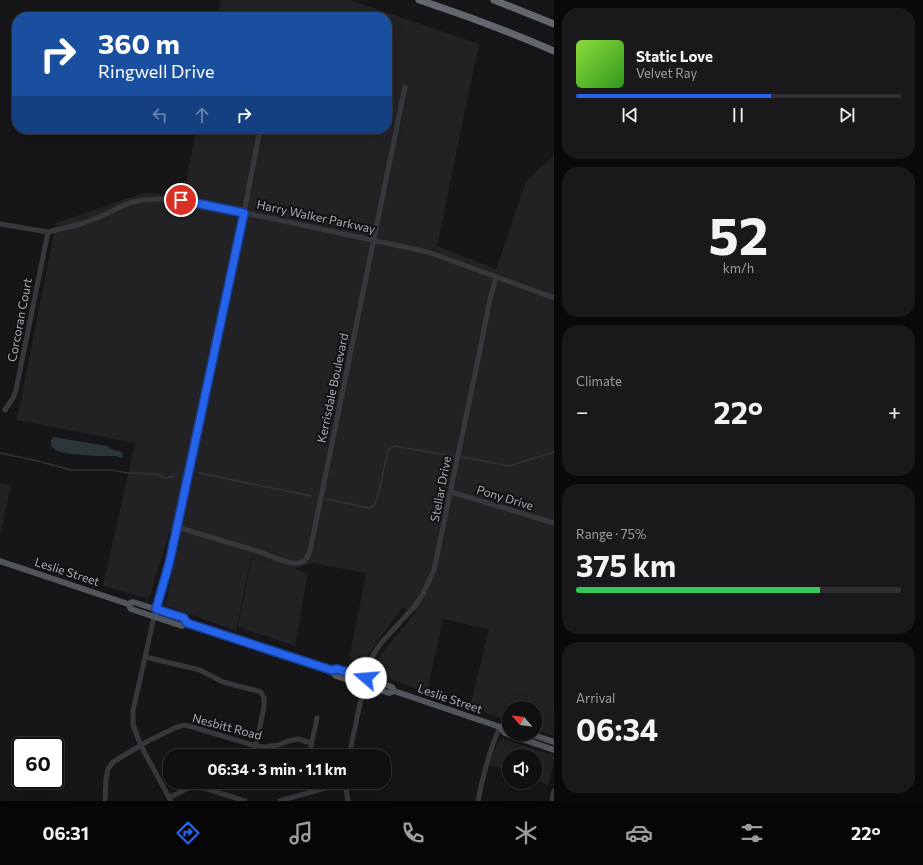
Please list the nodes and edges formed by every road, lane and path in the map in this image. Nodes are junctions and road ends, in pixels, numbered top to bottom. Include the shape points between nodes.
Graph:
1 (419, 0) edge
2 (494, 0) edge
3 (554, 24) edge
4 (554, 51) edge
5 (405, 87) dead end
6 (259, 134) edge
7 (244, 213) junction
8 (0, 224) edge
9 (48, 232) junction
10 (374, 240) junction
11 (496, 277) junction
12 (554, 298) edge
13 (5, 410) dead end
14 (451, 492) junction
15 (554, 523) edge
16 (177, 527) junction
17 (0, 561) edge
18 (128, 604) junction
19 (156, 609) junction
20 (154, 616) junction
21 (187, 623) junction
22 (145, 657) junction
23 (331, 670) junction
24 (366, 678) junction
25 (364, 686) junction
26 (394, 691) junction
27 (317, 718) dead end
28 (500, 727) junction
29 (542, 738) edge
30 (554, 742) edge
31 (311, 743) junction
32 (141, 746) junction
33 (256, 746) junction
34 (310, 749) edge
35 (351, 749) edge
36 (554, 750) edge
37 (320, 789) edge
38 (346, 789) edge
39 (312, 791) joint
40 (554, 791) edge
41 (170, 800) edge
42 (105, 801) edge
43 (245, 801) edge
44 (280, 801) edge
45 (348, 801) edge
46 (478, 801) edge
47 (552, 801) edge

1 - 4 highway
2 - 3 highway
5 - 10 street, Kerrisdale Boulevard
6 - 7 street
7 - 9 street, Harry Walker Parkway via 174,199 143,200 81,224
7 - 10 street, Harry Walker Parkway
7 - 16 street
8 - 9 street, Harry Walker Parkway
9 - 13 street, Corcoran Court via 16,390
10 - 11 street, Harry Walker Parkway via 428,252
10 - 16 street, Kerrisdale Boulevard via 310,551 306,560 290,563
11 - 12 street, Harry Walker Parkway
11 - 14 street, Stellar Drive
14 - 15 street, Pony Drive
14 - 24 street, Stellar Drive via 429,581 414,607 377,647 368,666
16 - 19 street
17 - 18 main road, Leslie Street
18 - 19 main road, Leslie Street via 133,602
18 - 20 main road, Leslie Street via 131,609
19 - 20 street
19 - 21 main road, Leslie Street via 184,618
20 - 21 main road, Leslie Street via 182,626
20 - 22 street
21 - 23 main road, Leslie Street
22 - 32 street via 133,711 133,725
22 - 33 street via 200,670 223,682 261,692 264,707
23 - 24 main road, Leslie Street via 337,669
23 - 25 main road, Leslie Street via 336,676
24 - 25 street, Stellar Drive
24 - 26 main road, Leslie Street via 392,687
25 - 26 main road, Leslie Street via 389,693
25 - 35 street, Stellar Drive
26 - 28 main road, Leslie Street
27 - 31 street
28 - 36 main road, Leslie Street via 505,733
28 - 46 street via 484,772
29 - 30 main road
31 - 33 street, Nesbitt Road via 298,740 265,747
31 - 34 street
32 - 33 street, Nesbitt Road via 167,731 184,725
32 - 41 street
32 - 42 street, Nesbitt Road via 113,762 108,768
37 - 39 street
38 - 45 street
39 - 44 street
40 - 47 street
41 - 43 street via 192,787 204,788

